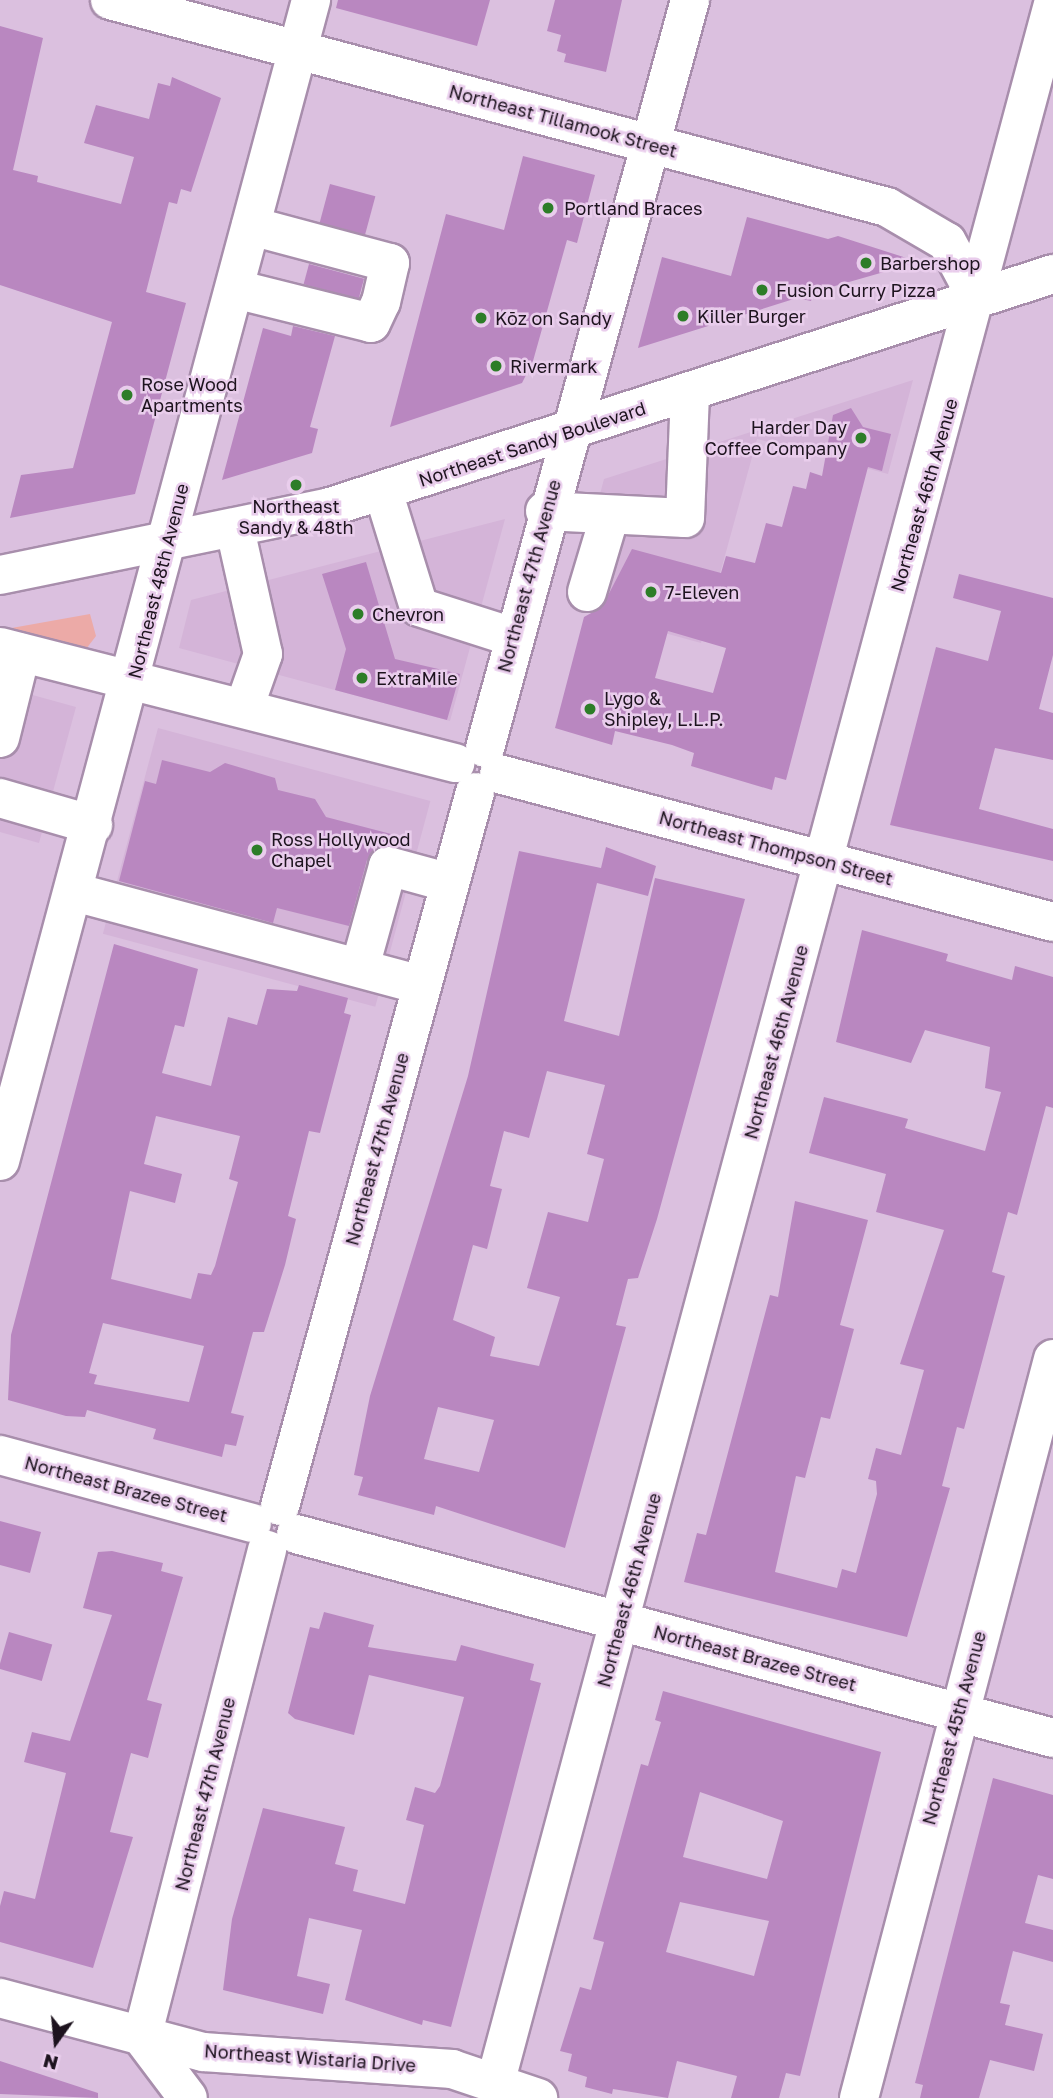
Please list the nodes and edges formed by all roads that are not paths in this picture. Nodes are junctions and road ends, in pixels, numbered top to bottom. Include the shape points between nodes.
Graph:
1 (110, 0) edge
2 (311, 0) edge
3 (691, 0) edge
4 (1053, 4) edge
5 (298, 50) junction
6 (653, 145) junction
7 (251, 226) junction
8 (1053, 274) edge
9 (235, 289) junction
10 (977, 298) junction
11 (690, 393) junction
12 (569, 432) junction
13 (383, 491) junction
14 (545, 511) junction
15 (610, 515) junction
16 (235, 529) junction
17 (167, 543) junction
18 (0, 575) edge
19 (587, 592) dead end
20 (513, 636) junction
21 (11, 650) edge
22 (134, 679) junction
23 (244, 708) junction
24 (0, 738) edge
25 (478, 769) junction
26 (0, 798) edge
27 (93, 825) junction
28 (825, 860) junction
29 (450, 883) junction
30 (74, 892) junction
31 (1053, 922) edge
32 (360, 967) junction
33 (422, 985) junction
34 (0, 1161) edge
35 (1053, 1359) edge
36 (0, 1455) edge
37 (274, 1528) junction
38 (620, 1622) junction
39 (958, 1713) junction
40 (1053, 1738) edge
41 (0, 1998) edge
42 (142, 2037) junction
43 (496, 2080) junction
44 (188, 2098) edge
45 (537, 2098) edge
46 (859, 2098) edge

1 - 5 street, Northeast Tillamook Street
2 - 5 street, Northeast 48th Avenue
3 - 6 street, Northeast 47th Avenue
4 - 10 street, Northeast 46th Avenue
5 - 6 street, Northeast Tillamook Street
5 - 7 street, Northeast 48th Avenue
6 - 10 street, Northeast Tillamook Street via 887,207 919,222 947,242
6 - 12 street, Northeast 47th Avenue
7 - 9 street, Northeast 48th Avenue
7 - 9 street via 390,263 381,302 371,323
8 - 10 street, Northeast Sandy Boulevard
9 - 17 street, Northeast 48th Avenue
10 - 11 street, Northeast Sandy Boulevard
10 - 28 street, Northeast 46th Avenue
11 - 12 street, Northeast Sandy Boulevard
11 - 15 street via 685,518
12 - 13 street, Northeast Sandy Boulevard
12 - 14 street, Northeast 47th Avenue
13 - 16 street, Northeast Sandy Boulevard
13 - 20 street via 419,607
14 - 15 street
14 - 20 street, Northeast 47th Avenue
15 - 19 street
16 - 17 street, Northeast Sandy Boulevard
16 - 23 street via 263,653
17 - 18 street, Northeast Sandy Boulevard
17 - 22 street, Northeast 48th Avenue
20 - 25 street, Northeast 47th Avenue
21 - 22 street, Northeast Thompson Street
21 - 24 street
22 - 23 street, Northeast Thompson Street
22 - 27 street, Northeast 48th Avenue
23 - 25 street, Northeast Thompson Street
25 - 28 street, Northeast Thompson Street
25 - 29 street, Northeast 47th Avenue
26 - 27 street
27 - 30 street, Northeast 48th Avenue
28 - 31 street, Northeast Thompson Street
28 - 38 street, Northeast 46th Avenue
29 - 32 street via 388,866
29 - 33 street, Northeast 47th Avenue
30 - 32 street
30 - 34 street, Northeast 48th Avenue
32 - 33 street
33 - 37 street, Northeast 47th Avenue
35 - 39 street, Northeast 45th Avenue
36 - 37 street, Northeast Brazee Street
37 - 38 street, Northeast Brazee Street
37 - 42 street, Northeast 47th Avenue
38 - 39 street, Northeast Brazee Street
38 - 43 street, Northeast 46th Avenue
39 - 40 street, Northeast Brazee Street
39 - 46 street, Northeast 45th Avenue
41 - 42 street, Northeast Wistaria Drive
42 - 43 street, Northeast Wistaria Drive via 203,2052 415,2065
42 - 44 street
43 - 45 street, Northeast Wistaria Drive

